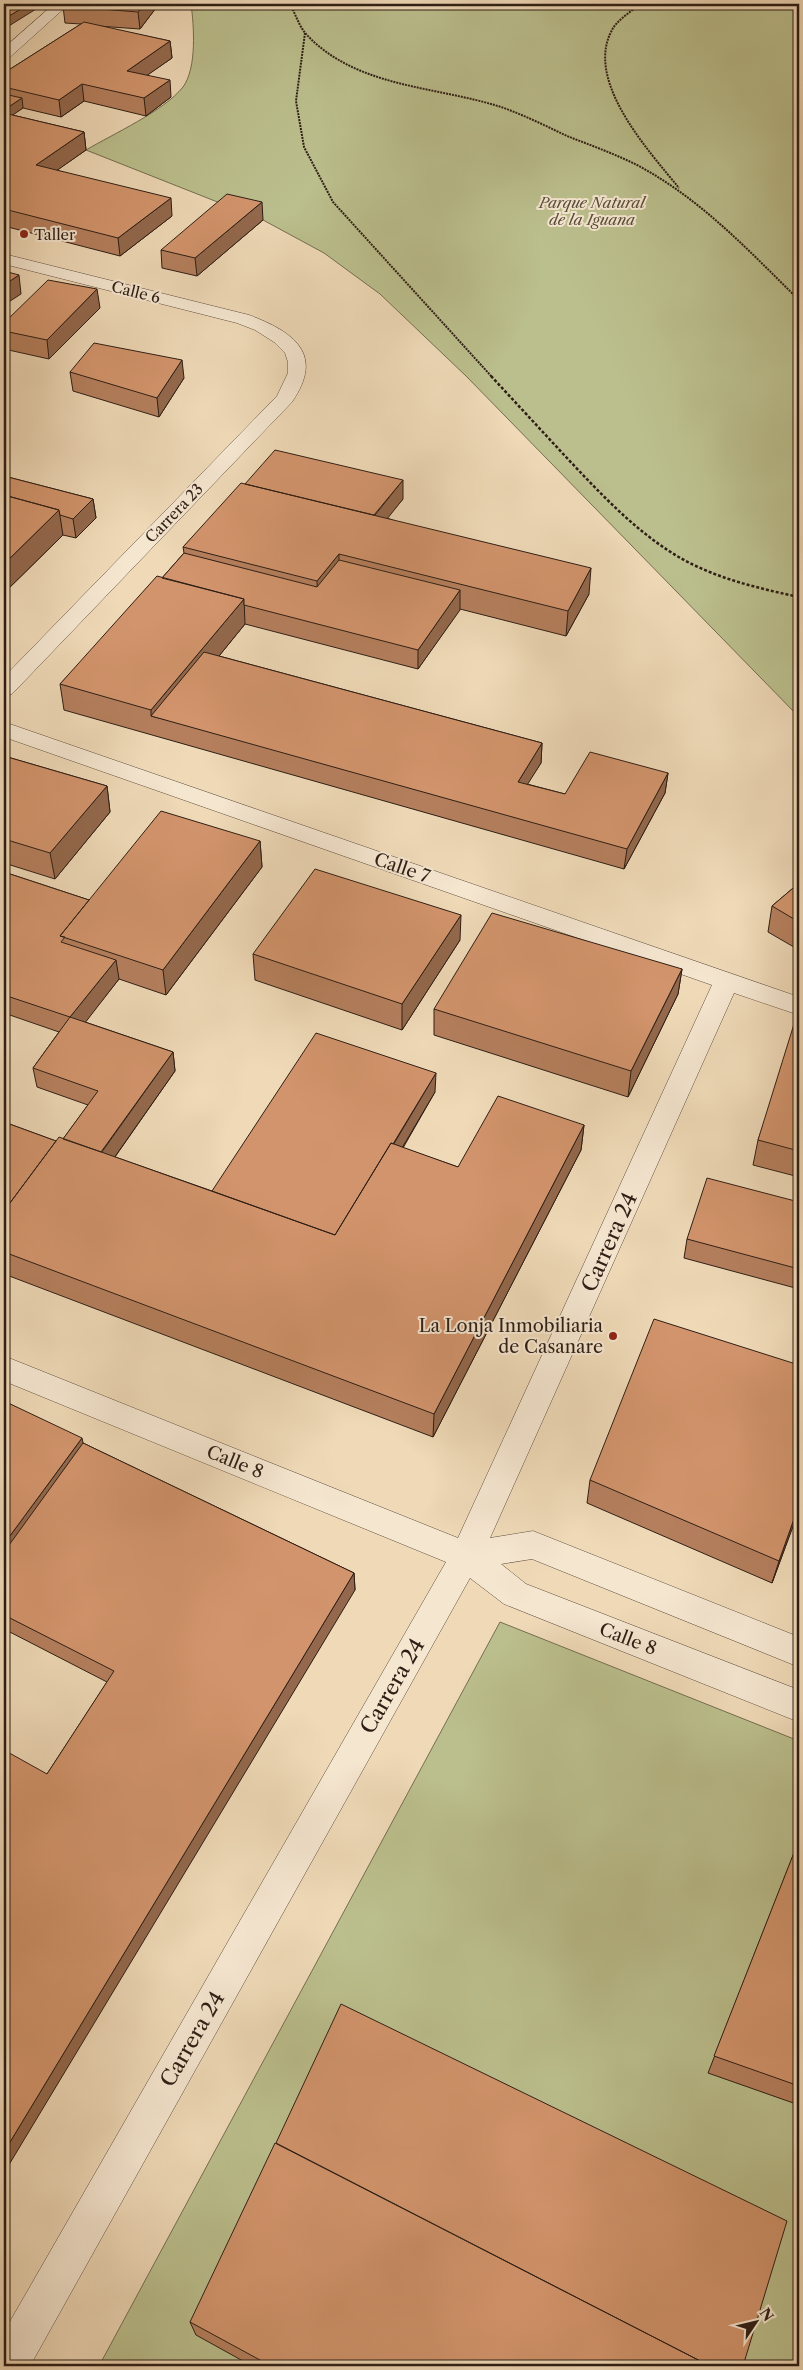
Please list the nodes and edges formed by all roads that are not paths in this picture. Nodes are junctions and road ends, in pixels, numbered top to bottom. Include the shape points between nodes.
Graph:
1 (62, 4) edge
2 (4, 55) edge
3 (4, 259) edge
4 (268, 328) joint
5 (4, 689) edge
6 (4, 729) edge
7 (727, 981) junction
8 (799, 1006) edge
9 (4, 1368) edge
10 (466, 1556) junction
11 (799, 1652) edge
12 (799, 1706) edge
13 (7, 2366) edge

1 - 2 street
3 - 4 street, Calle 6
4 - 5 street, Carrera 23 via 286,342 296,360 297,373 285,398
6 - 7 street, Calle 7
7 - 8 street, Calle 7
7 - 10 street, Carrera 24
9 - 10 street, Calle 8
10 - 11 street via 533,1545
10 - 12 street, Calle 8 via 515,1594
10 - 13 street, Carrera 24

